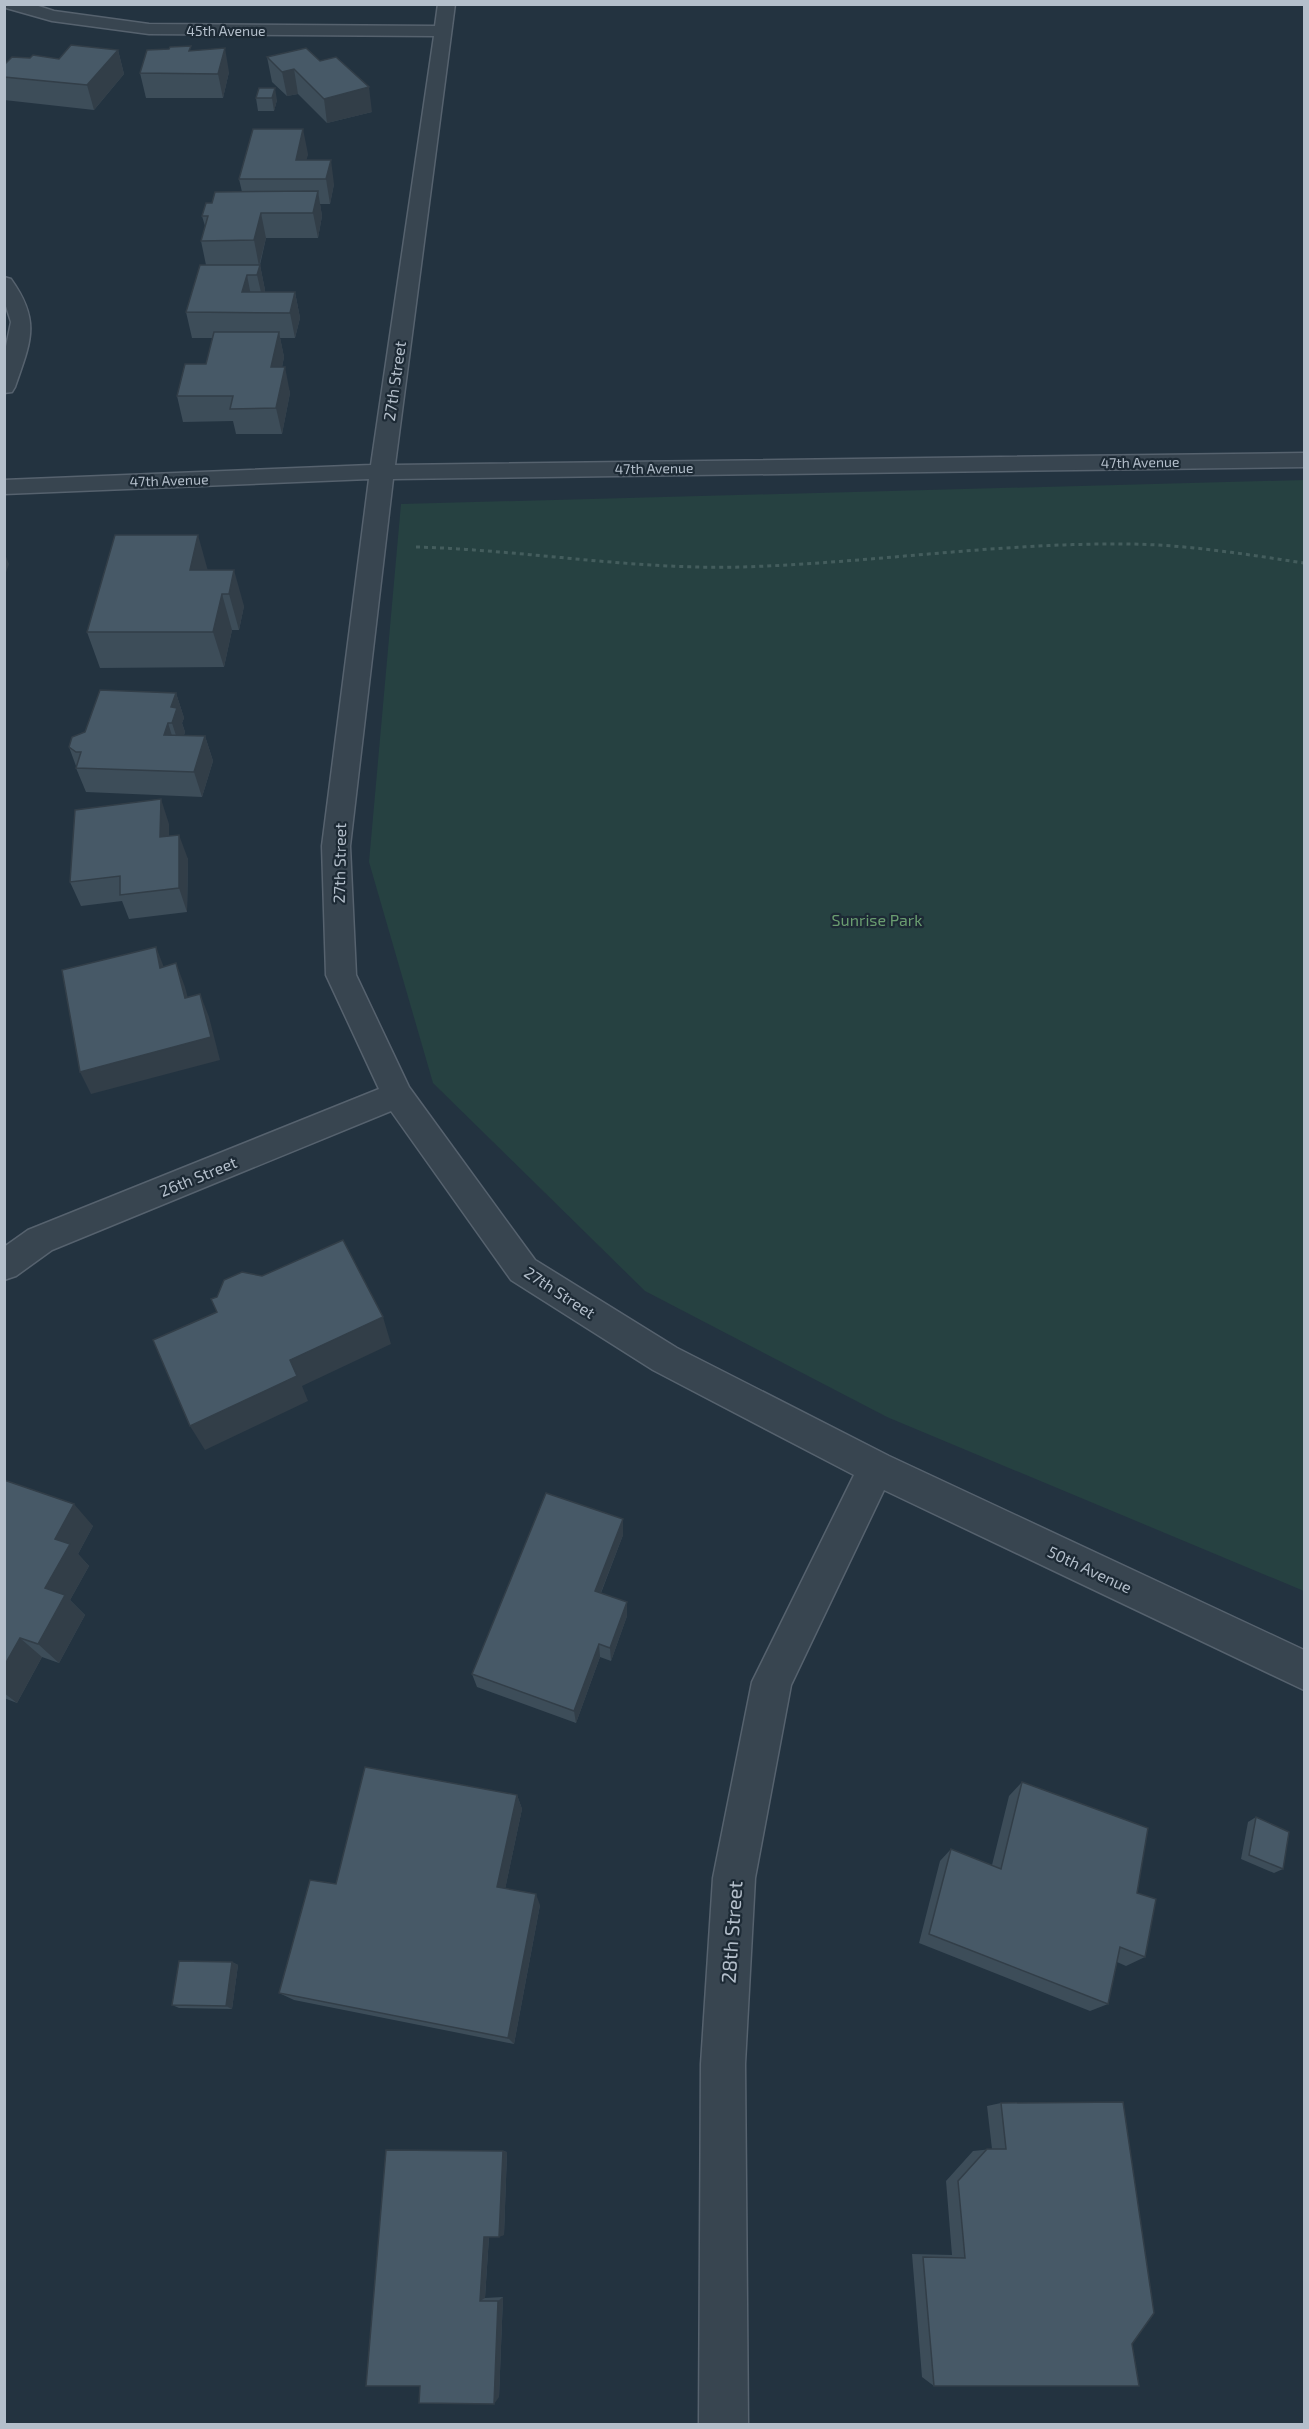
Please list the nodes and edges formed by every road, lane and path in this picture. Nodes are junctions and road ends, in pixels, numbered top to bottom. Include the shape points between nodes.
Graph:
1 (12, 4) edge
2 (447, 4) edge
3 (443, 31) junction
4 (4, 283) edge
5 (4, 387) edge
6 (1305, 460) edge
7 (382, 472) junction
8 (4, 487) edge
9 (373, 547) junction
10 (1305, 563) edge
11 (397, 1095) junction
12 (4, 1266) edge
13 (876, 1468) junction
14 (1305, 1670) edge
15 (724, 2424) edge

1 - 3 street, 45th Avenue via 52,16 149,29
2 - 3 street, 27th Street
3 - 7 street, 27th Street
4 - 5 street via 22,310 21,340
6 - 7 street, 47th Avenue
7 - 8 street, 47th Avenue
7 - 9 street, 27th Street
9 - 10 path via 504,550 610,561 740,567 1021,547 1125,544 1230,551
9 - 11 street, 27th Street via 336,846 340,975
11 - 12 street, 26th Street via 40,1240
11 - 13 street, 27th Street via 523,1270 665,1359
13 - 14 street, 50th Avenue
13 - 15 street, 28th Street via 772,1682 734,1878 723,2064

